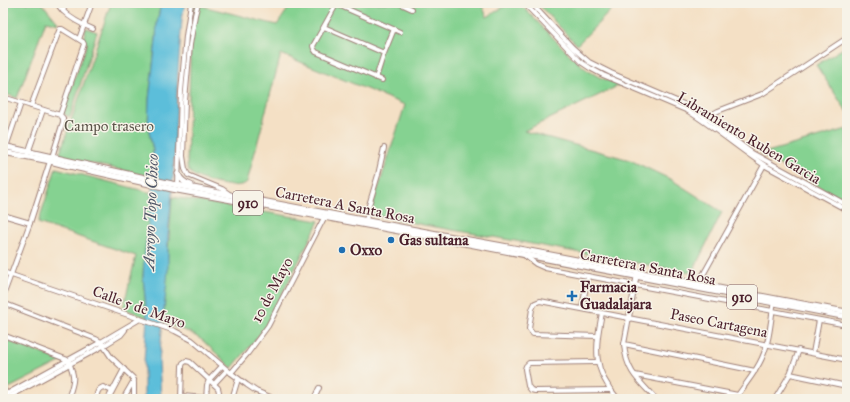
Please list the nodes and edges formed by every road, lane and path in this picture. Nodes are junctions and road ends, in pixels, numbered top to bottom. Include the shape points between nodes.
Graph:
1 (57, 3) edge
2 (66, 3) edge
3 (92, 3) edge
4 (191, 3) edge
5 (198, 3) edge
6 (399, 3) edge
7 (524, 3) edge
8 (530, 3) edge
9 (336, 4) edge
10 (405, 4) edge
11 (412, 9) dead end
12 (63, 11) junction
13 (84, 25) junction
14 (324, 27) junction
15 (93, 29) dead end
16 (394, 29) junction
17 (400, 32) dead end
18 (847, 38) edge
19 (79, 39) junction
20 (384, 53) junction
21 (376, 78) junction
22 (382, 80) dead end
23 (3, 97) edge
24 (21, 103) junction
25 (31, 106) junction
26 (43, 110) junction
27 (60, 116) junction
28 (705, 120) junction
29 (4, 148) edge
30 (384, 148) dead end
31 (28, 154) junction
32 (51, 159) junction
33 (764, 165) junction
34 (178, 174) junction
35 (178, 185) junction
36 (172, 187) junction
37 (207, 191) junction
38 (230, 195) junction
39 (847, 205) edge
40 (847, 210) edge
41 (3, 214) edge
42 (325, 216) junction
43 (366, 221) junction
44 (30, 223) junction
45 (469, 242) junction
46 (524, 255) junction
47 (13, 268) junction
48 (4, 272) edge
49 (637, 274) junction
50 (10, 275) junction
51 (588, 276) junction
52 (698, 284) junction
53 (635, 285) junction
54 (681, 285) junction
55 (680, 294) junction
56 (726, 294) junction
57 (3, 296) edge
58 (774, 301) junction
59 (725, 302) junction
60 (3, 303) edge
61 (802, 306) junction
62 (582, 308) junction
63 (772, 311) junction
64 (847, 312) edge
65 (602, 313) junction
66 (801, 316) junction
67 (629, 317) junction
68 (847, 317) edge
69 (140, 319) junction
70 (820, 320) junction
71 (847, 325) edge
72 (3, 335) edge
73 (597, 336) junction
74 (102, 344) junction
75 (624, 344) junction
76 (767, 344) junction
77 (799, 350) junction
78 (813, 353) junction
79 (847, 360) edge
80 (69, 362) junction
81 (597, 362) junction
82 (222, 366) junction
83 (124, 369) junction
84 (755, 371) junction
85 (229, 372) junction
86 (790, 374) junction
87 (634, 375) junction
88 (133, 377) junction
89 (238, 379) junction
90 (209, 380) junction
91 (214, 384) junction
92 (847, 386) edge
93 (3, 388) edge
94 (319, 388) dead end
95 (610, 390) junction
96 (112, 391) junction
97 (7, 396) edge
98 (654, 397) edge
99 (738, 397) edge
100 (67, 398) edge
101 (181, 398) edge
102 (272, 398) edge
103 (96, 399) edge
104 (108, 399) edge
105 (123, 399) edge
106 (134, 399) edge
107 (206, 399) edge
108 (217, 399) edge
109 (232, 399) edge
110 (314, 399) edge
111 (618, 399) edge
112 (648, 399) edge
113 (776, 399) edge

1 - 12 street
2 - 12 street
3 - 13 street
4 - 34 street via 181,92
5 - 38 street via 190,45 185,101 184,166 188,175
6 - 10 street
7 - 28 street, Libramiento Ruben Garcia via 590,68
8 - 28 street, Libramiento Ruben Garcia via 586,60 686,105
9 - 14 street
9 - 16 street
10 - 11 street
12 - 13 street
13 - 15 street
13 - 19 street
14 - 20 street
14 - 21 street via 314,46 316,52
16 - 17 street
16 - 20 street
18 - 28 street via 762,94 718,111
19 - 25 street via 60,29
19 - 27 street via 84,46
20 - 21 street
21 - 22 street
23 - 24 street
24 - 25 street
24 - 29 street
25 - 26 street
26 - 27 street
26 - 31 street
27 - 32 street via 64,122
28 - 33 street, Libramiento Ruben Garcia
28 - 39 street, Libramiento Ruben Garcia via 752,153
29 - 31 main road, 910
30 - 43 street
31 - 32 main road, 910
32 - 36 main road, Carretera A Santa Rosa / 910
32 - 44 street
33 - 40 street, Libramiento Ruben Garcia
33 - 52 street
34 - 35 street
34 - 37 main road via 185,183
35 - 36 main road, Carretera A Santa Rosa / 910
35 - 37 main road, Carretera A Santa Rosa / 910
36 - 42 main road, Carretera A Santa Rosa / 910
37 - 38 main road, Carretera A Santa Rosa / 910
38 - 42 main road, Carretera A Santa Rosa / 910
41 - 44 street
42 - 43 main road, Carretera A Santa Rosa / 910
42 - 45 main road, Carretera A Santa Rosa / 910
42 - 85 street, 10 de Mayo via 268,326 248,353
43 - 45 main road, Carretera A Santa Rosa / 910
44 - 47 street
45 - 46 main road, Carretera a Santa Rosa / 910
45 - 49 main road, Carretera a Santa Rosa / 910 via 516,248
46 - 49 main road, Carretera a Santa Rosa / 910
46 - 51 street via 545,268
47 - 48 street via 9,272
47 - 50 street
48 - 50 street, Calle 5 de Mayo
49 - 52 main road, Carretera a Santa Rosa / 910
49 - 53 street
49 - 54 main road, Carretera a Santa Rosa / 910
50 - 57 street
50 - 69 street, Calle 5 de Mayo
51 - 53 street
51 - 62 street
52 - 58 main road, Carretera a Santa Rosa / 910
53 - 55 street
53 - 67 street
54 - 55 street
54 - 56 main road, Carretera a Santa Rosa / 910
55 - 59 street
56 - 58 main road, Carretera a Santa Rosa / 910
56 - 59 street
58 - 61 main road, Carretera a Santa Rosa / 910
58 - 63 street
59 - 63 street
60 - 74 street via 92,336
61 - 64 main road, Carretera a Santa Rosa / 910
61 - 66 street
61 - 68 main road, Carretera a Santa Rosa / 910
62 - 65 street, Paseo Cartagena
62 - 73 street, Paseo Cartagena via 540,300 533,305 530,329 533,334 538,335
63 - 66 street
63 - 76 street
65 - 67 street, Paseo Cartagena
65 - 73 street
66 - 70 street
67 - 75 street
67 - 76 street, Paseo Cartagena
69 - 74 street
69 - 82 street, Calle 5 de Mayo via 192,340
70 - 71 street
70 - 78 street
72 - 80 street
73 - 81 street
74 - 80 street
74 - 83 street
75 - 84 street
75 - 87 street via 626,360
76 - 77 street, Paseo Cartagena
76 - 84 street
77 - 78 street, Paseo Cartagena
77 - 86 street
78 - 79 street, Paseo Cartagena
80 - 97 street
80 - 100 street via 74,380
81 - 95 street
81 - 95 street via 532,362 527,364 525,369 528,386 530,390 535,391
82 - 85 street, Calle 5 de Mayo
82 - 90 street
83 - 88 street
83 - 96 street
84 - 99 street
85 - 89 street, Calle 5 de Mayo
85 - 91 street, 10 de Mayo
86 - 92 street
86 - 113 street
87 - 98 street
87 - 99 street
88 - 105 street
88 - 106 street
89 - 102 street, Calle 5 de Mayo
89 - 109 street
90 - 91 street
90 - 101 street via 190,362 184,361
90 - 107 street
91 - 108 street via 219,391
93 - 97 street
94 - 110 street
95 - 111 street
96 - 103 street via 101,388
96 - 104 street
98 - 112 street
101 - 107 street

